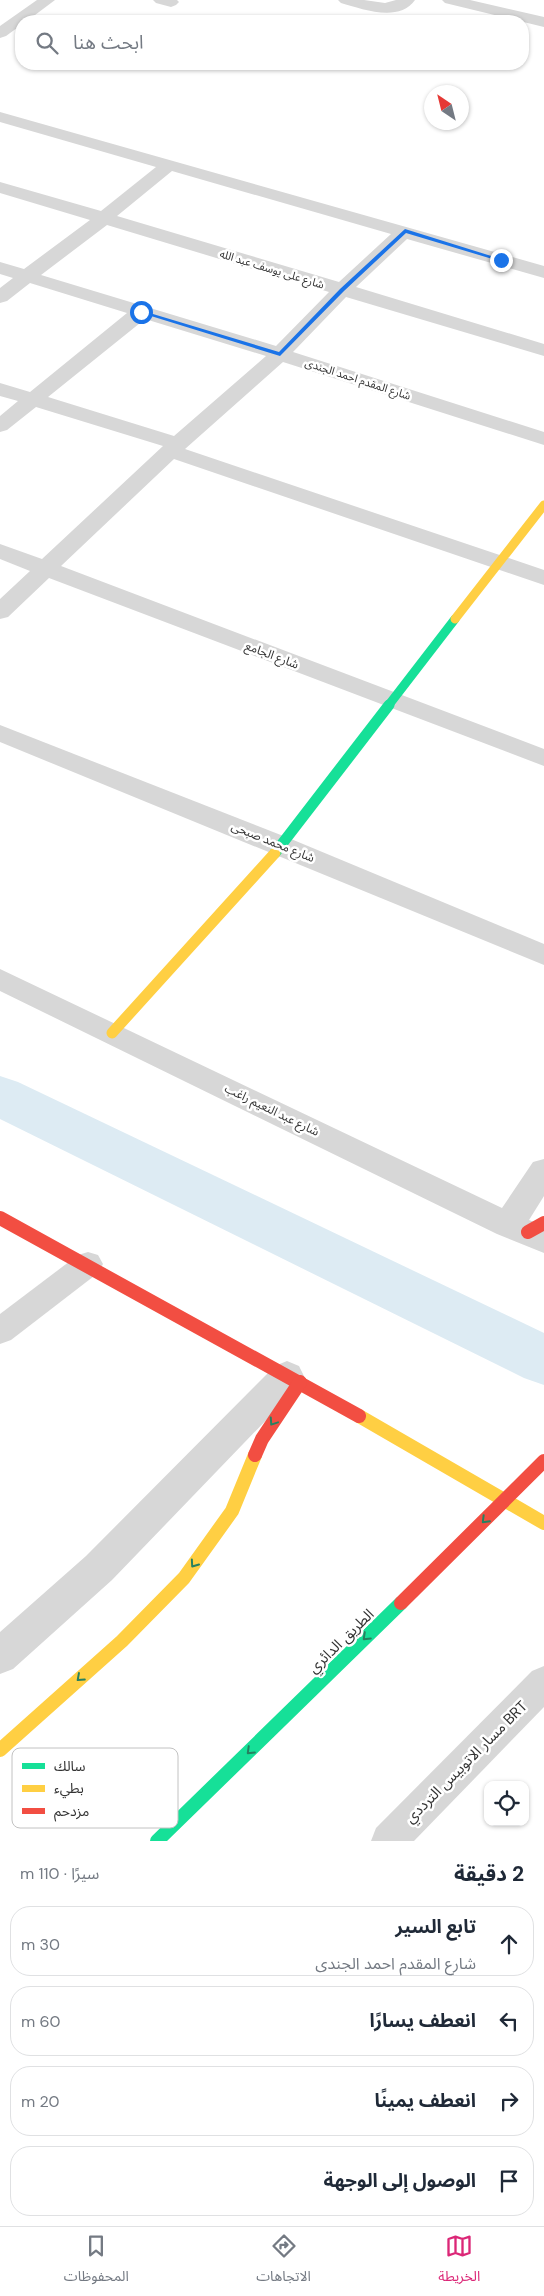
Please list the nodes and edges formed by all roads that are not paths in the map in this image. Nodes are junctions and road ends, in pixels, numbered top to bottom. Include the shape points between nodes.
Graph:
1 (47, 0) edge
2 (346, 0) edge
3 (406, 0) edge
4 (450, 0) edge
5 (26, 15) edge
6 (514, 15) edge
7 (529, 18) edge
8 (15, 22) edge
9 (544, 22) edge
10 (0, 33) edge
11 (0, 117) edge
12 (169, 164) junction
13 (0, 187) edge
14 (104, 218) junction
15 (405, 231) junction
16 (0, 268) edge
17 (544, 272) edge
18 (28, 277) junction
19 (342, 290) junction
20 (0, 297) edge
21 (141, 312) junction
22 (544, 350) edge
23 (280, 354) junction
24 (0, 389) edge
25 (34, 399) junction
26 (0, 426) edge
27 (544, 438) edge
28 (174, 447) junction
29 (544, 505) edge
30 (0, 551) edge
31 (499, 563) junction
32 (45, 568) junction
33 (544, 578) edge
34 (0, 612) edge
35 (391, 700) junction
36 (0, 732) edge
37 (544, 758) edge
38 (282, 846) junction
39 (544, 955) edge
40 (0, 979) edge
41 (112, 1033) junction
42 (544, 1172) edge
43 (0, 1218) edge
44 (531, 1230) edge
45 (88, 1264) junction
46 (0, 1331) edge
47 (293, 1379) junction
48 (544, 1461) edge
49 (544, 1523) edge
50 (0, 1656) edge
51 (544, 1683) edge
52 (0, 1750) edge
53 (178, 1821) edge
54 (170, 1828) edge
55 (157, 1841) edge
56 (389, 1841) edge

1 - 5 street
2 - 3 street via 386,9 397,7
4 - 6 street
7 - 9 street
8 - 10 street
11 - 12 street
12 - 14 street
12 - 15 street
13 - 14 street, شارع على يوسف عبد الله
14 - 18 street
14 - 19 street, شارع على يوسف عبد الله
15 - 17 street
15 - 19 street
16 - 18 street, شارع المقدم احمد الجندى
18 - 20 street
18 - 21 street, شارع المقدم احمد الجندى
19 - 22 street, شارع على يوسف عبد الله
19 - 23 street
21 - 23 street, شارع المقدم احمد الجندى
21 - 25 street
23 - 27 street, شارع المقدم احمد الجندى
23 - 28 street
24 - 25 street
25 - 26 street
25 - 28 street
28 - 31 street
28 - 32 street
29 - 31 main road
30 - 32 street, شارع الجامع
31 - 33 street
31 - 35 main road
32 - 34 street
32 - 35 street, شارع الجامع
35 - 37 street, شارع الجامع
35 - 38 main road
36 - 38 street, شارع محمد صبحى
38 - 39 street, شارع محمد صبحى
38 - 41 main road
40 - 41 street, شارع عبد النعيم راغب
41 - 44 street, شارع عبد النعيم راغب
42 - 44 street
43 - 45 main road
45 - 46 lane
45 - 47 main road
47 - 49 main road
47 - 50 street via 99,1568
47 -> 52 main road via 262,1439 232,1511 184,1578 122,1640
48 -> 53 main road, الطريق الدائري, bridge
51 - 56 lane, مسار الاتوبيس الترددي BRT
54 -> 55 main road, الطريق الدائري, bridge

